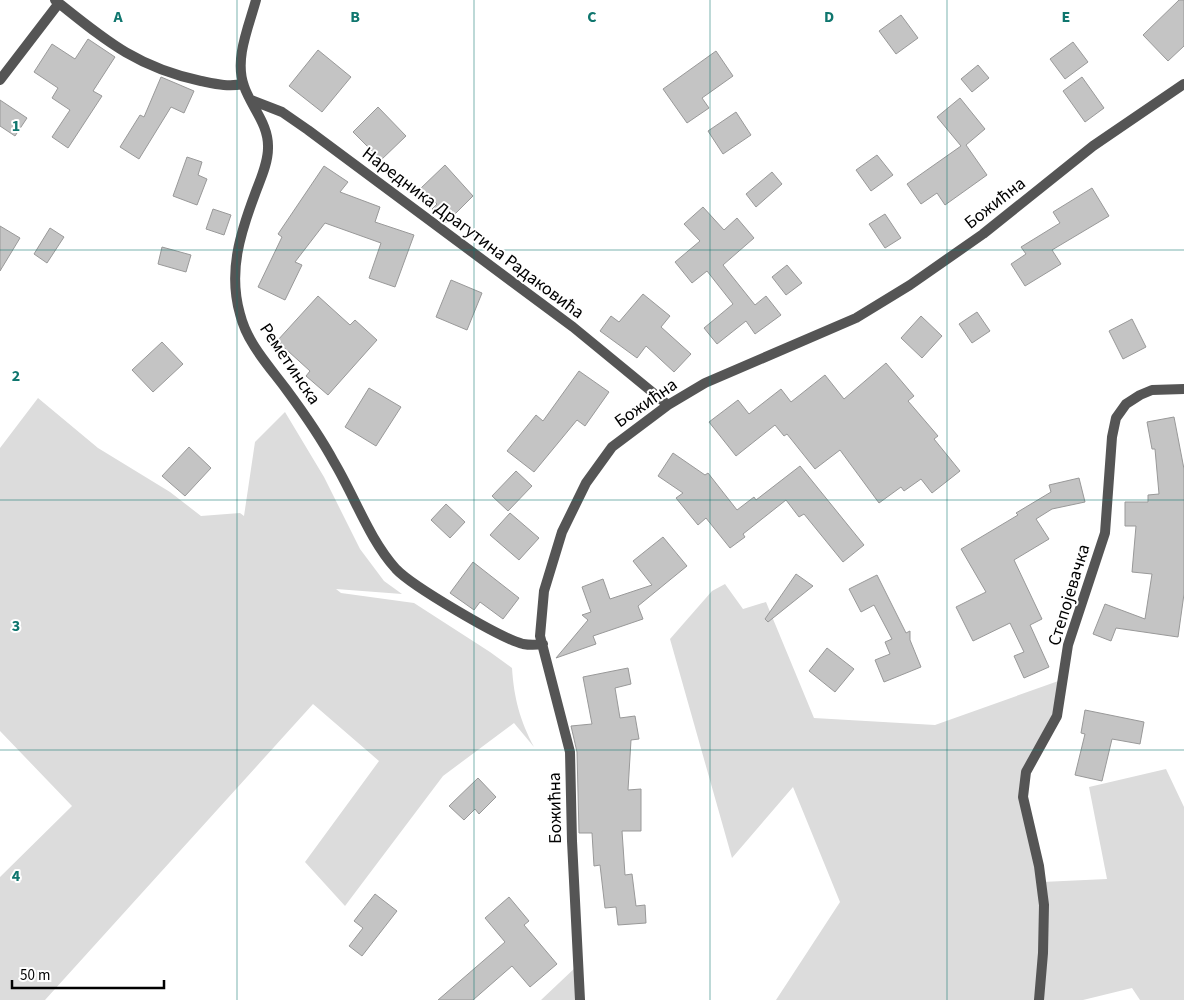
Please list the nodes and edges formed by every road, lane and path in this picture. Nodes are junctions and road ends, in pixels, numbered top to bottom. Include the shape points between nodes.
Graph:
1 (256, 0) edge
2 (57, 2) edge
3 (0, 80) edge
4 (243, 84) junction
5 (1184, 84) edge
6 (251, 100) junction
7 (1184, 389) edge
8 (668, 405) junction
9 (543, 644) junction
10 (580, 1000) edge
11 (1039, 1000) edge

1 - 4 street, Реметинска via 243,48
2 - 3 street
2 - 4 street via 95,34 140,61 188,78 232,86
4 - 6 street, Реметинска
5 - 8 street, Божићна via 1093,146 983,234 910,285 856,318 705,383
6 - 8 street, Наредника Драгутина Радаковића via 282,112 308,130 574,328
6 - 9 street, Реметинска via 267,136 268,149 236,254 236,296 251,341 304,413 395,568 426,591 498,632 522,644
7 - 11 street, Степојевачка via 1152,390 1140,395 1126,404 1116,418 1105,533 1068,645 1057,716 1030,762 1023,786 1044,905
8 - 9 street, Божићна via 612,447 575,504 562,532 544,591 540,617
9 - 10 street, Божићна via 570,752

